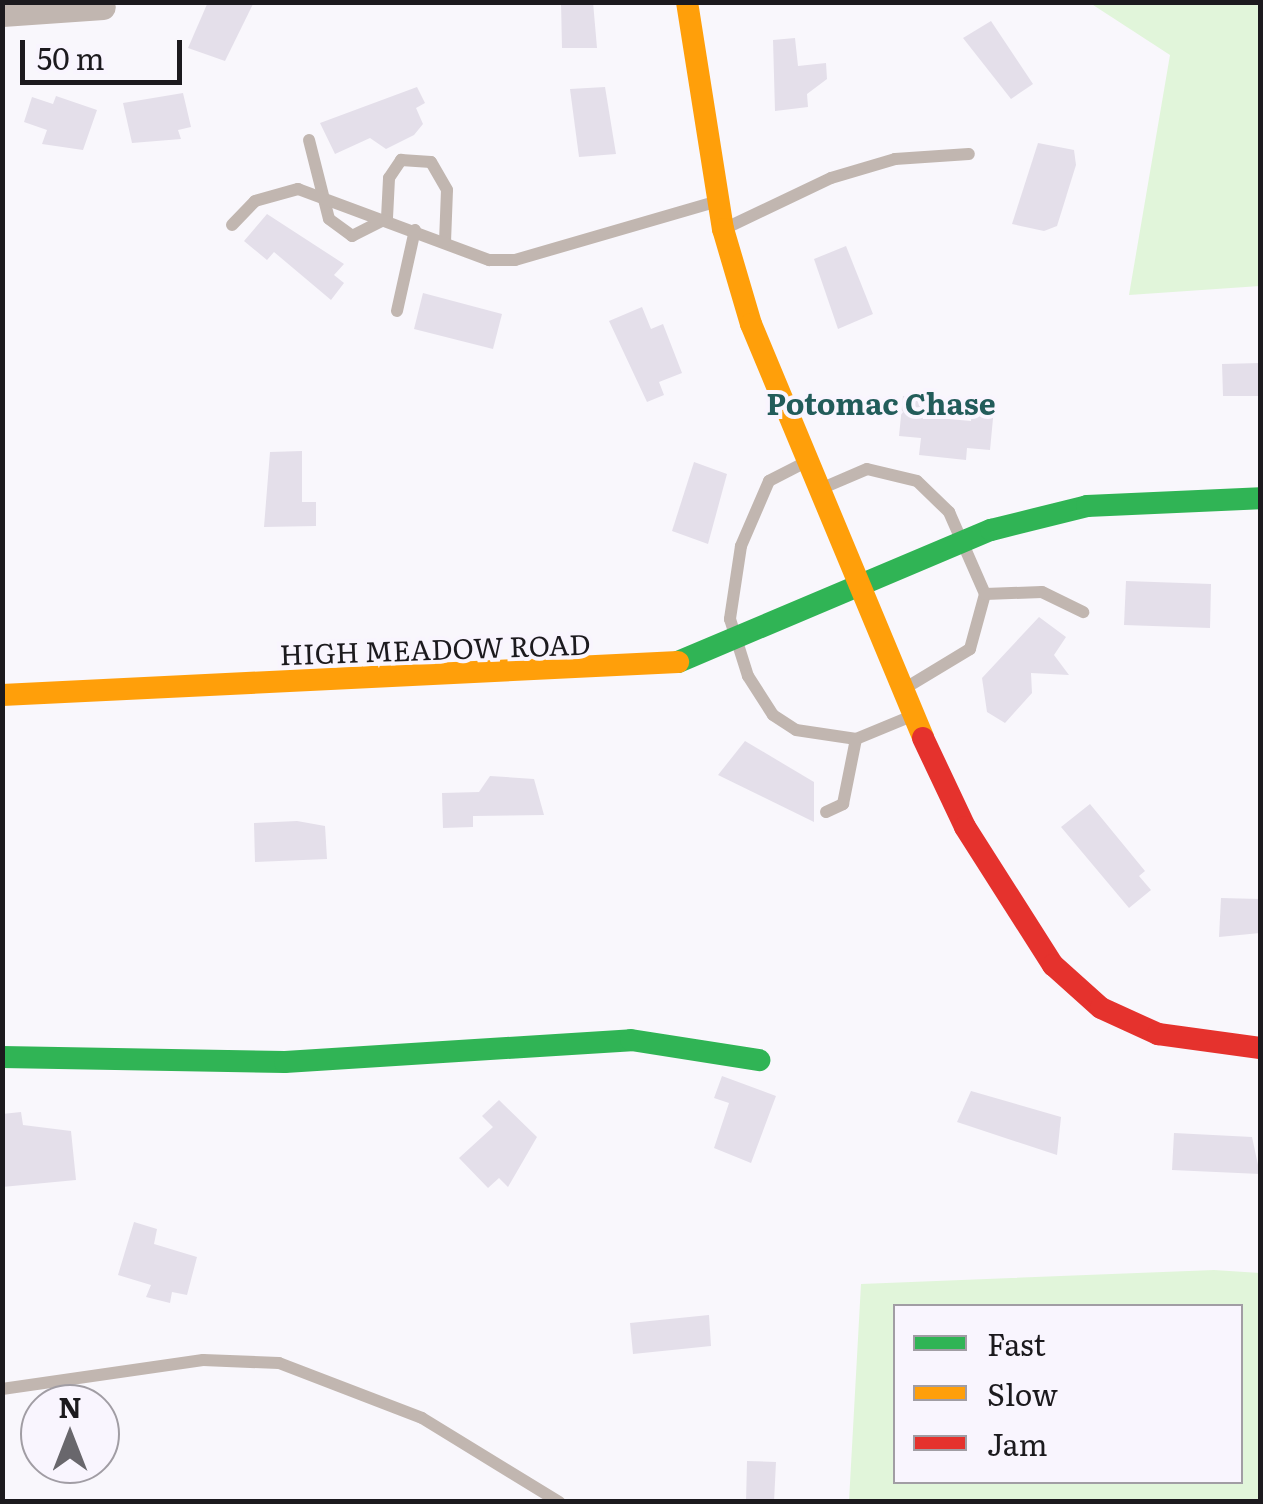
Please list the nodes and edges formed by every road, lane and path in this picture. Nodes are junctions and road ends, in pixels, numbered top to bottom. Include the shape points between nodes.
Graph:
1 (687, 2) edge
2 (102, 7) dead end
3 (2, 14) edge
4 (309, 140) dead end
5 (970, 154) dead end
6 (324, 194) junction
7 (718, 202) junction
8 (387, 218) junction
9 (232, 225) dead end
10 (723, 229) junction
11 (415, 230) junction
12 (445, 242) junction
13 (396, 311) dead end
14 (805, 462) junction
15 (816, 491) junction
16 (1260, 498) edge
17 (960, 544) junction
18 (855, 592) junction
19 (985, 594) junction
20 (1084, 612) dead end
21 (736, 643) junction
22 (900, 692) junction
23 (2, 696) edge
24 (912, 716) junction
25 (856, 739) junction
26 (826, 812) dead end
27 (1260, 1048) edge
28 (2, 1056) edge
29 (760, 1060) dead end
30 (2, 1389) edge
31 (559, 1502) edge

1 - 7 street
2 - 3 street
4 - 6 lane
5 - 10 lane via 896,159 831,178
6 - 8 lane
6 - 8 lane via 337,230 364,235
6 - 9 lane via 298,189 255,200
7 - 10 street
7 - 12 lane via 545,256 489,260
8 - 11 lane
8 - 12 lane via 395,166 422,156 447,190
10 - 14 street
11 - 12 lane
11 - 13 lane
14 - 15 street
14 - 21 lane via 769,481 741,546 730,619
15 - 17 lane via 867,470 900,472 936,494
15 - 18 street
16 - 17 street, HIGH MEADOW ROAD via 1086,506
17 - 18 street, HIGH MEADOW ROAD
17 - 19 lane
18 - 21 street, HIGH MEADOW ROAD
18 - 22 street
19 - 20 lane via 1042,592
19 - 22 lane via 970,649
21 - 23 street, HIGH MEADOW ROAD via 662,670
21 - 25 lane via 773,715 796,730
22 - 24 street
24 - 25 lane
24 - 27 street via 965,827 1053,965 1101,1008 1158,1034
25 - 26 lane via 843,804
28 - 29 street via 285,1062 631,1040
30 - 31 lane via 203,1360 279,1363 422,1418

